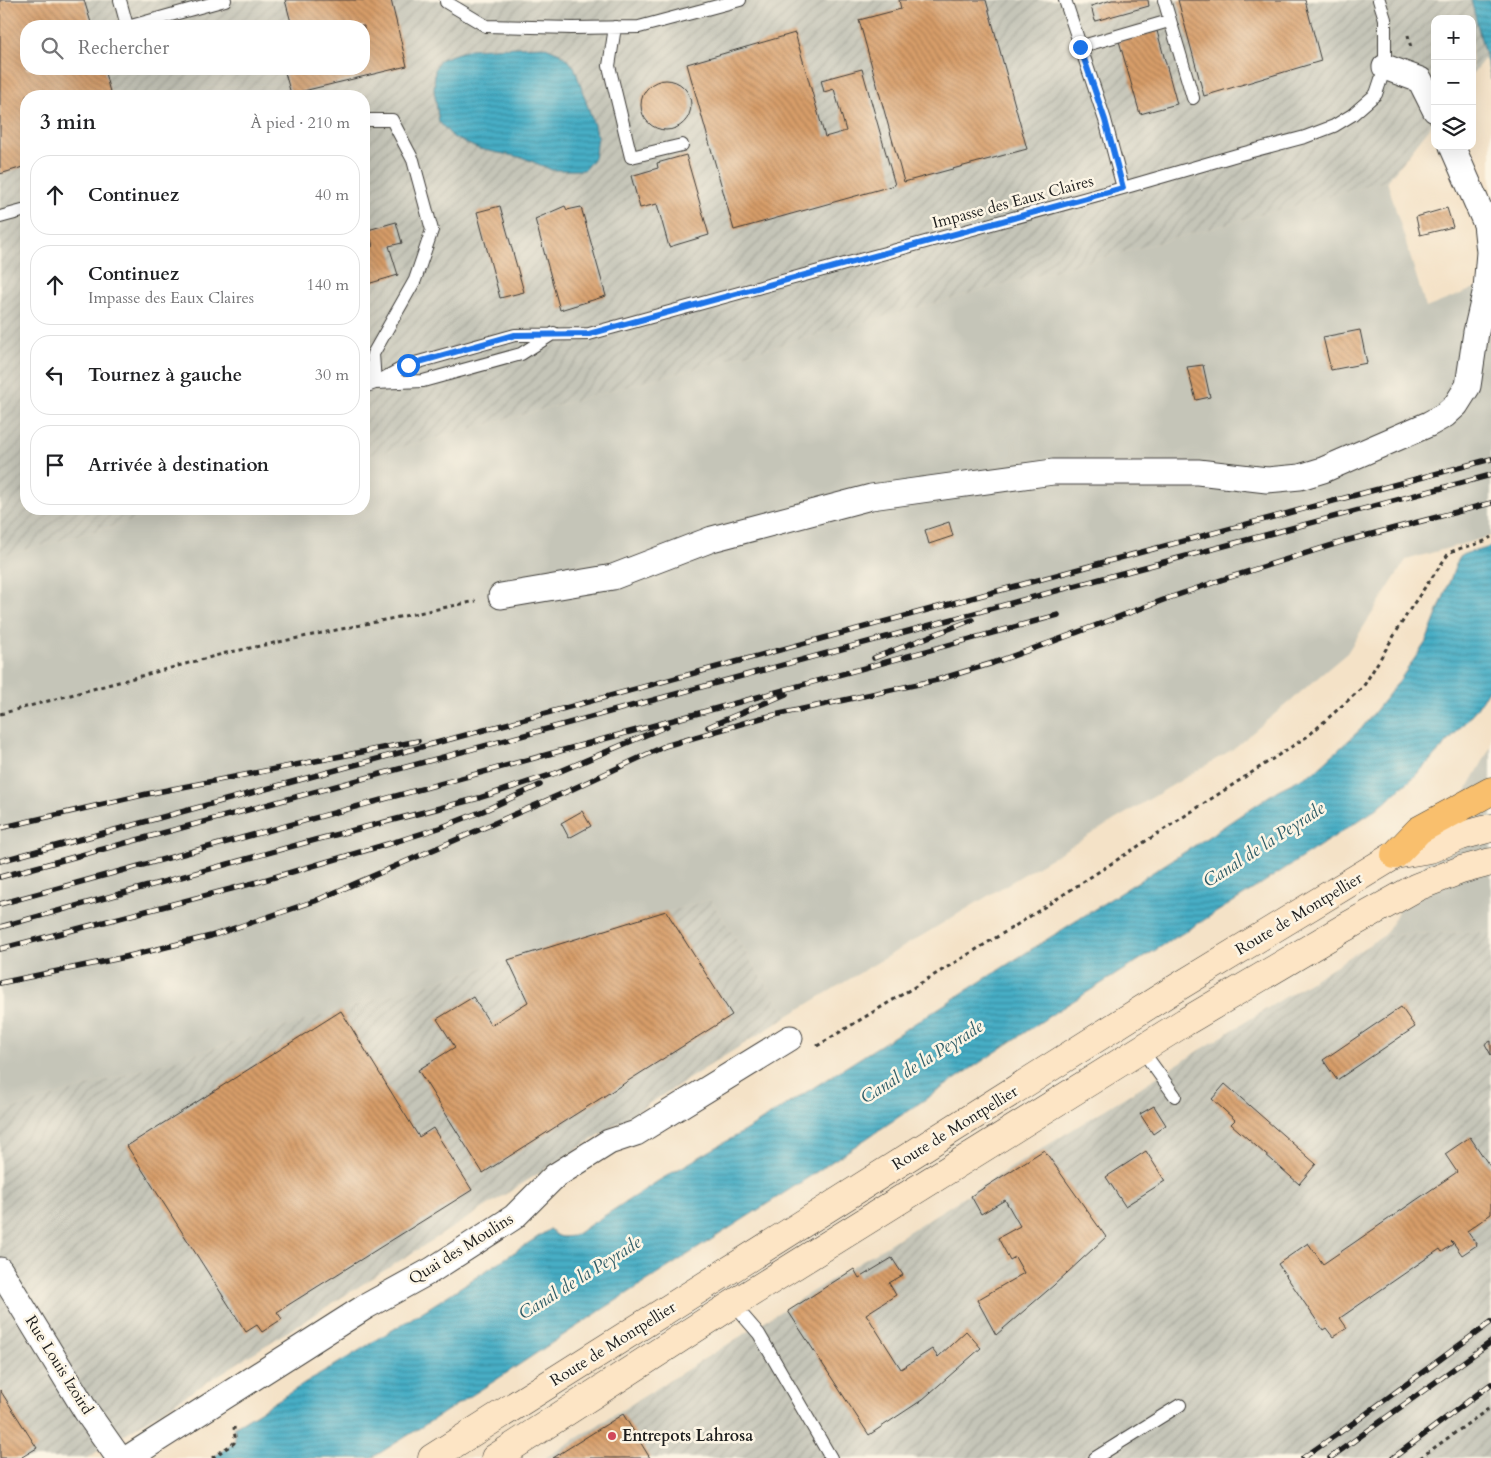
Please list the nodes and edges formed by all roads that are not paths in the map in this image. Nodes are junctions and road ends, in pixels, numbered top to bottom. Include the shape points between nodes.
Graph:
1 (120, 0) edge
2 (225, 0) edge
3 (446, 0) edge
4 (740, 0) edge
5 (1065, 0) edge
6 (1164, 0) edge
7 (1379, 0) edge
8 (125, 20) edge
9 (153, 20) edge
10 (1170, 21) junction
11 (615, 27) junction
12 (1080, 47) junction
13 (1385, 68) junction
14 (1192, 98) dead end
15 (1432, 105) edge
16 (370, 120) edge
17 (682, 145) dead end
18 (1454, 150) edge
19 (1123, 188) junction
20 (20, 212) edge
21 (0, 217) edge
22 (554, 333) junction
23 (370, 377) edge
24 (370, 384) edge
25 (370, 385) edge
26 (501, 596) road end
27 (1491, 791) edge
28 (1491, 828) edge
29 (1395, 855) junction
30 (1491, 862) edge
31 (790, 1038) dead end
32 (1142, 1050) junction
33 (1175, 1096) dead end
34 (0, 1270) edge
35 (733, 1304) junction
36 (1180, 1405) dead end
37 (119, 1458) edge
38 (128, 1458) edge
39 (432, 1458) edge
40 (495, 1458) edge
41 (831, 1458) edge
42 (1094, 1458) edge

1 - 8 lane
2 - 9 lane
3 - 11 lane via 486,26
4 - 11 lane via 639,27
5 - 12 lane
6 - 10 lane
7 - 13 lane, Impasse des Eaux Claires via 1384,19
10 - 12 lane
10 - 14 lane
11 - 17 lane via 609,66 631,157
12 - 19 lane via 1105,120
13 - 15 street via 1420,80
13 - 19 lane, Impasse des Eaux Claires via 1376,94 1334,126
16 - 23 lane via 392,120 413,160 432,230 415,280 373,354
18 - 26 street via 1486,224 1489,252 1486,289 1468,386 1456,405 1429,424 1300,477 1267,480 1198,472 1053,472 871,497 712,539 613,577
19 - 22 lane, Impasse des Eaux Claires via 589,334
20 - 21 lane
22 - 24 lane, Impasse des Eaux Claires via 506,337 408,365
22 - 25 lane via 521,354 423,381
27 - 29 main road via 1419,830
28 - 29 main road, Route de Montpellier via 1430,849
29 - 39 main road, Route de Montpellier via 1168,993
30 - 32 main road, Route de Montpellier via 1417,887
31 - 38 street, Quai des Moulins via 636,1133 609,1142 555,1176 514,1217 432,1270 365,1307
32 - 33 lane
32 - 35 main road, Route de Montpellier
34 - 37 street, Rue Louis Izoird via 86,1411
35 - 40 main road, Route de Montpellier
35 - 41 lane via 759,1334
36 - 42 lane

